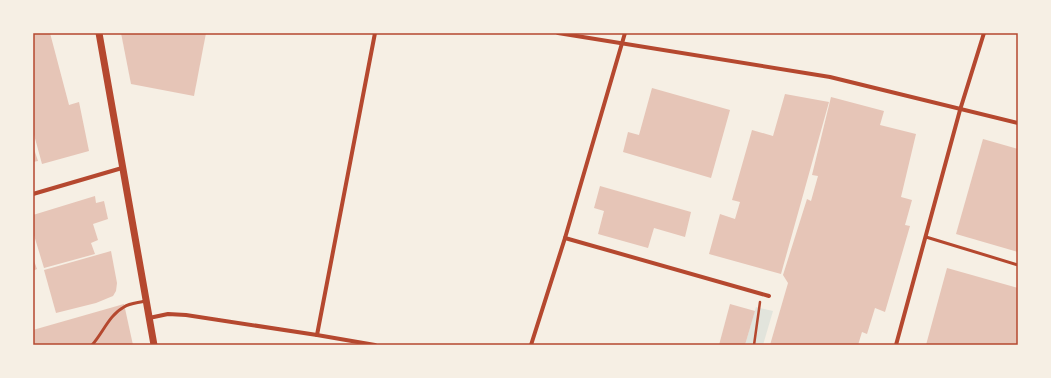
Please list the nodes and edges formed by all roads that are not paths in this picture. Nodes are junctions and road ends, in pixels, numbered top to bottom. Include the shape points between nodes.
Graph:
1 (99, 33) edge
2 (375, 33) edge
3 (558, 33) edge
4 (626, 33) edge
5 (984, 33) edge
6 (622, 44) junction
7 (960, 110) junction
8 (1018, 123) edge
9 (122, 168) junction
10 (33, 194) edge
11 (926, 237) junction
12 (565, 238) junction
13 (1018, 265) edge
14 (769, 296) dead end
15 (146, 301) junction
16 (149, 318) junction
17 (316, 335) junction
18 (92, 345) edge
19 (154, 345) edge
20 (375, 345) edge
21 (531, 345) edge
22 (896, 345) edge

1 - 9 street
2 - 17 street
3 - 6 street
4 - 6 street
5 - 7 street
6 - 7 street via 830,77
6 - 12 street
7 - 8 street
7 - 11 street
9 - 10 street
9 - 15 street
11 - 13 lane
11 - 22 street
12 - 14 street
12 - 21 street
15 - 16 street
15 - 18 lane via 124,306 113,315
16 - 17 street via 168,314 186,315
16 - 19 street
17 - 20 street

